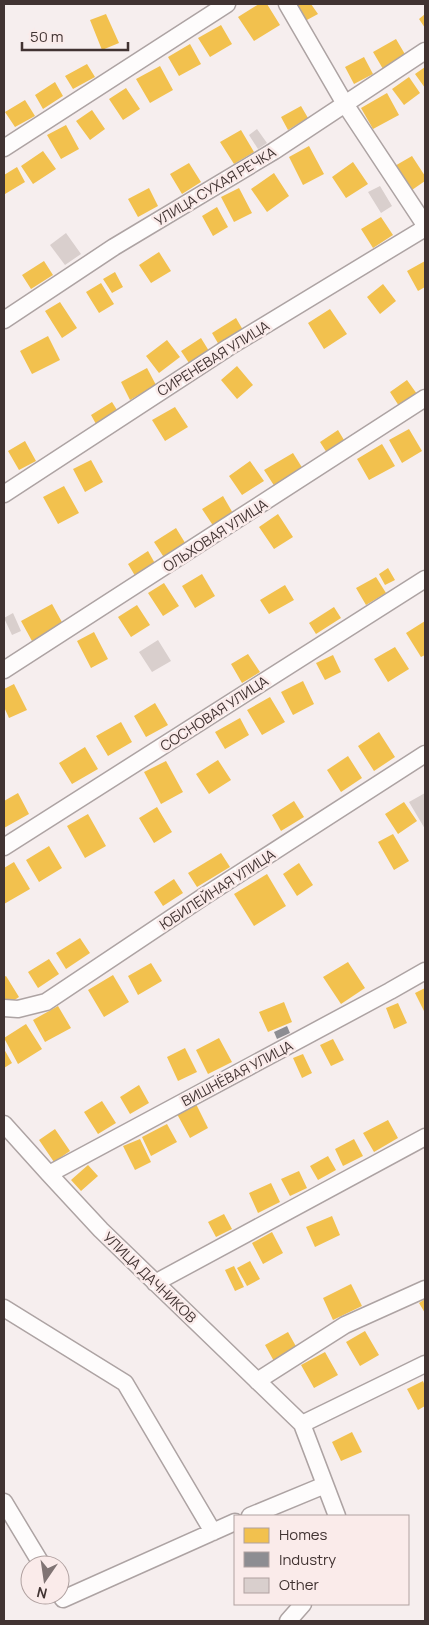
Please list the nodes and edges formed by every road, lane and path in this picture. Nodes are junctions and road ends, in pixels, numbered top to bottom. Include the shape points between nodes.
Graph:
1 (226, 4) edge
2 (287, 4) edge
3 (425, 51) edge
4 (345, 104) junction
5 (4, 148) edge
6 (425, 226) edge
7 (4, 320) edge
8 (425, 398) edge
9 (4, 494) edge
10 (425, 579) edge
11 (4, 670) edge
12 (425, 754) edge
13 (4, 847) edge
14 (425, 970) edge
15 (4, 1008) edge
16 (4, 1124) edge
17 (425, 1137) edge
18 (49, 1174) junction
19 (156, 1282) junction
20 (425, 1289) edge
21 (4, 1308) edge
22 (425, 1364) edge
23 (257, 1381) junction
24 (302, 1424) junction
25 (325, 1485) junction
26 (4, 1502) edge
27 (252, 1515) edge
28 (337, 1515) edge
29 (234, 1522) edge
30 (213, 1532) junction
31 (36, 1555) edge
32 (70, 1597) edge
33 (302, 1605) edge
34 (288, 1621) edge

1 - 5 street
2 - 4 street
3 - 4 street, УЛИЦА СУХАЯ РЕЧКА
4 - 6 street
4 - 7 street, УЛИЦА СУХАЯ РЕЧКА via 274,151 114,247
6 - 9 street, СИРЕНЕВАЯ УЛИЦА via 229,347
8 - 11 street, ОЛЬХОВАЯ УЛИЦА
10 - 13 street, СОСНОВАЯ УЛИЦА
12 - 15 street, ЮБИЛЕЙНАЯ УЛИЦА via 46,1002 18,1009
14 - 18 street, ВИШНЁВАЯ УЛИЦА via 390,992
16 - 18 street, УЛИЦА ДАЧНИКОВ
17 - 19 street
18 - 19 street, УЛИЦА ДАЧНИКОВ
19 - 23 street, УЛИЦА ДАЧНИКОВ
20 - 23 street via 345,1325
21 - 30 street via 125,1383
22 - 24 street
23 - 24 street, УЛИЦА ДАЧНИКОВ
24 - 25 street
25 - 27 street
25 - 28 street
26 - 31 street
29 - 30 street
30 - 32 street
33 - 34 street

